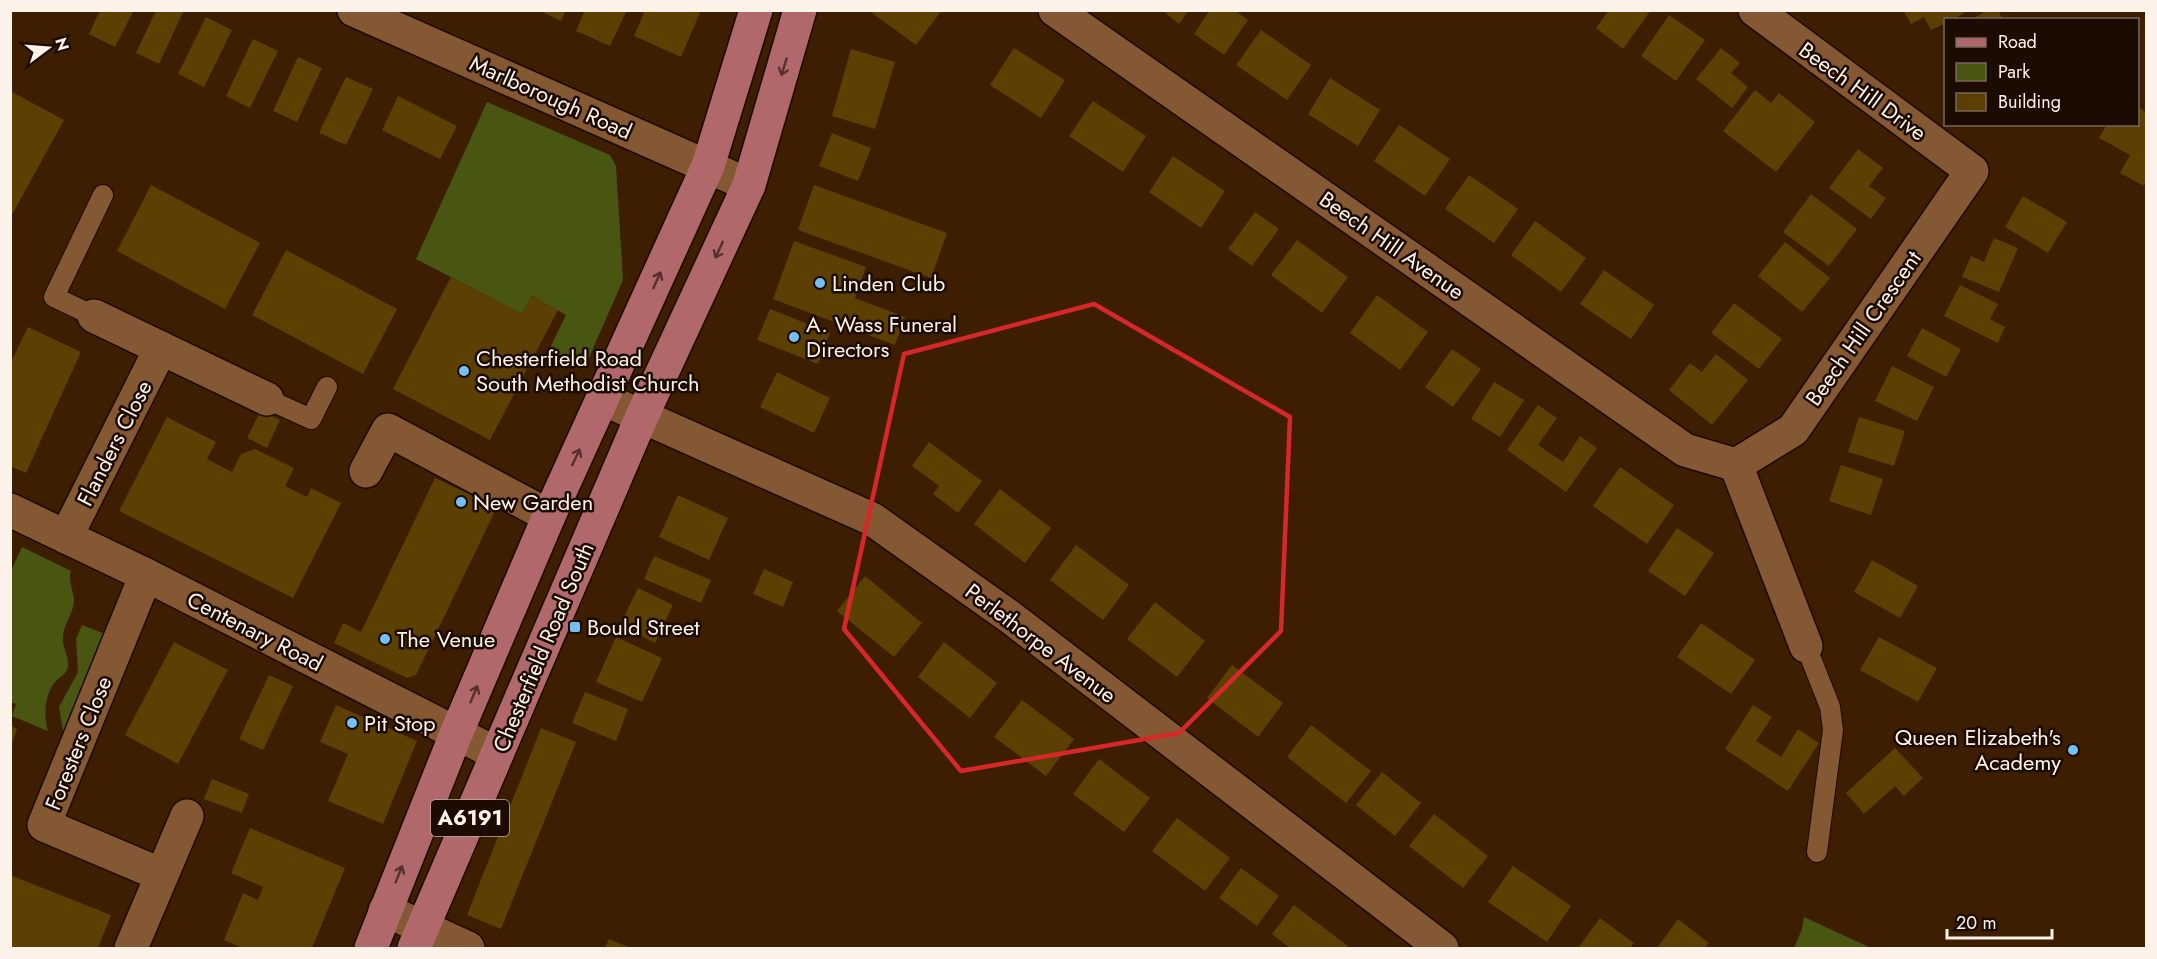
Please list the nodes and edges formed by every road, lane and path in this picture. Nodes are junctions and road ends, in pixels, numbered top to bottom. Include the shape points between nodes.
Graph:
1 (354, 10) edge
2 (756, 10) edge
3 (800, 10) edge
4 (1055, 10) edge
5 (1755, 10) edge
6 (708, 166) junction
7 (1972, 171) joint
8 (749, 184) junction
9 (103, 195) dead end
10 (94, 316) joint
11 (161, 348) junction
12 (327, 387) dead end
13 (267, 399) joint
14 (603, 399) junction
15 (642, 416) junction
16 (1736, 465) junction
17 (366, 471) dead end
18 (10, 510) edge
19 (549, 516) junction
20 (66, 537) junction
21 (146, 575) junction
22 (1806, 646) joint
23 (456, 734) junction
24 (497, 754) junction
25 (187, 816) dead end
26 (1817, 852) dead end
27 (162, 875) junction
28 (385, 910) junction
29 (418, 938) edge
30 (131, 948) edge
31 (371, 948) edge
32 (468, 948) edge
33 (1442, 948) edge

1 - 6 street, Marlborough Road
2 - 6 main road, Chesterfield Road South / A6191
3 -> 8 main road, Chesterfield Road South / A6191
4 - 16 street, Beech Hill Avenue via 1685,450
5 - 7 street, Beech Hill Drive
6 - 8 street, Marlborough Road
14 -> 6 main road, Chesterfield Road South / A6191
7 - 16 street, Beech Hill Crescent via 1793,430
8 -> 15 main road, Chesterfield Road South / A6191
9 - 10 lane via 54,297
10 - 11 street
11 - 13 street
11 - 20 street, Flanders Close
12 - 13 lane via 311,419
14 - 15 street, Perlethorpe Avenue
19 -> 14 main road, Chesterfield Road South / A6191
15 - 24 main road, Chesterfield Road South / A6191
15 - 33 street, Perlethorpe Avenue via 872,519 1010,617
16 - 22 street
17 - 19 street via 388,430
18 - 20 street, Centenary Road
23 -> 19 main road, Chesterfield Road South / A6191
20 - 21 street, Centenary Road
21 - 23 street, Centenary Road
21 - 27 street, Foresters Close via 44,825
22 - 26 lane via 1830,707 1833,730
23 - 24 street, Centenary Road
28 -> 23 main road, Chesterfield Road South / A6191
24 - 29 main road, Chesterfield Road South / A6191
25 - 27 street
27 - 30 street
28 - 29 street
28 - 31 main road, Chesterfield Road South / A6191
29 - 32 street

